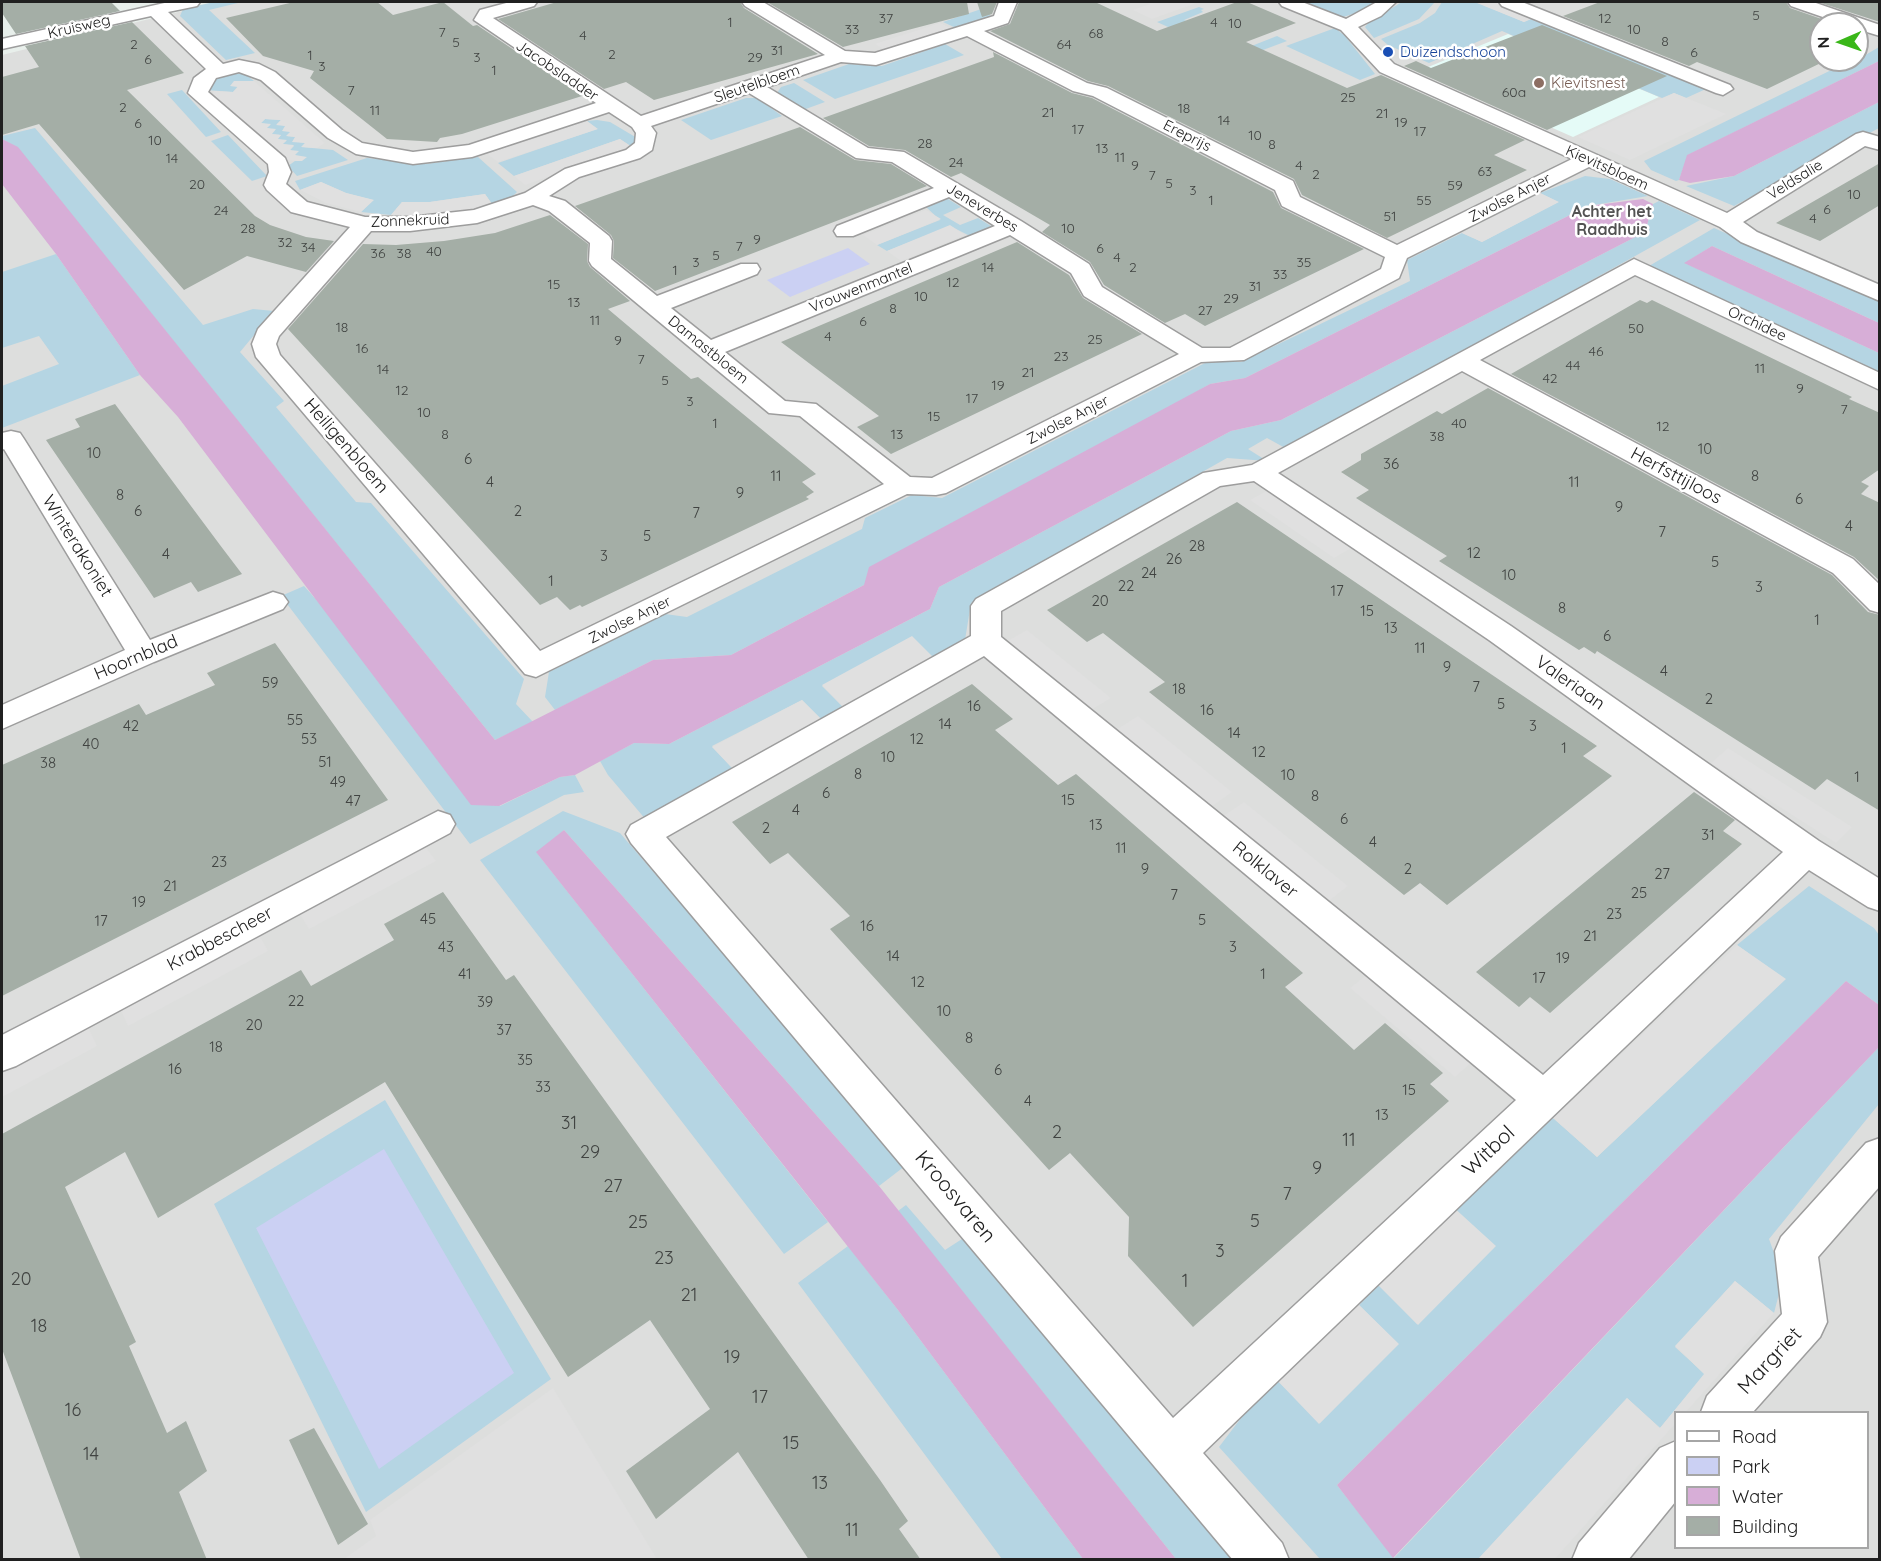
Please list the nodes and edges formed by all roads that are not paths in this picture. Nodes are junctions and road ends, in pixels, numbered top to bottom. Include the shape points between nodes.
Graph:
1 (191, 2) edge
2 (528, 2) edge
3 (750, 2) edge
4 (1008, 2) edge
5 (1288, 2) edge
6 (1387, 2) edge
7 (1508, 2) edge
8 (1797, 2) edge
9 (155, 10) junction
10 (1347, 26) junction
11 (968, 29) junction
12 (1880, 32) edge
13 (2, 44) edge
14 (840, 56) junction
15 (218, 70) junction
16 (752, 86) junction
17 (1723, 89) dead end
18 (608, 106) junction
19 (639, 123) junction
20 (1871, 141) edge
21 (1587, 160) junction
22 (950, 189) junction
23 (534, 198) junction
24 (1728, 222) junction
25 (366, 224) junction
26 (1013, 226) junction
27 (845, 231) dead end
28 (1397, 254) junction
29 (748, 269) dead end
30 (1880, 294) edge
31 (654, 306) junction
32 (708, 350) junction
33 (1197, 355) junction
34 (1463, 361) junction
35 (1880, 383) edge
36 (6, 441) edge
37 (1258, 472) junction
38 (903, 485) junction
39 (273, 602) dead end
40 (1880, 603) edge
41 (986, 641) junction
42 (143, 654) junction
43 (537, 666) joint
44 (2, 718) edge
45 (438, 824) dead end
46 (1807, 851) junction
47 (1880, 897) edge
48 (2, 1054) edge
49 (1543, 1100) junction
50 (1880, 1156) edge
51 (1724, 1411) edge
52 (1172, 1452) junction
53 (1674, 1466) edge
54 (1265, 1560) edge
55 (1596, 1560) edge

1 - 9 street, Kruisweg
2 - 18 street, Jacobsladder via 486,14 483,20
3 - 14 street
4 - 11 street, Sleutelbloem via 1002,19
5 - 10 street, Kievitsbloem
6 - 10 street
7 - 17 street
8 - 12 street
9 - 13 street, Kruisweg
9 - 15 street
10 - 21 street, Kievitsbloem via 1387,68
11 - 14 street, Sleutelbloem via 876,59
11 - 28 street, Ereprijs via 1285,186 1290,201
14 - 16 street, Sleutelbloem
15 - 18 street via 252,68 268,76 356,148 413,159 472,151
15 - 25 street, Zonnekruid via 201,82 198,93 278,162 280,172 275,185 299,207
16 - 19 street, Sleutelbloem
16 - 22 street, Jeneverbes via 862,154 897,156
18 - 19 street, Jacobsladder
19 - 23 street via 646,133 645,146 633,154 572,173
20 - 24 street, Veldsalie
21 - 24 street, Kievitsbloem
21 - 28 street, Zwolse Anjer
22 - 26 street, Jeneverbes
22 - 27 street
23 - 25 street, Zonnekruid via 477,216 410,224
23 - 31 street, Damastbloem via 557,206 601,241 600,261
24 - 30 street, Kievitsbloem via 1749,237
25 - 43 street, Heiligenbloem via 267,334 264,344 268,357
26 - 32 street, Vrouwenmantel
26 - 33 street, Jeneverbes via 1081,269 1092,291
28 - 33 street, Zwolse Anjer via 1391,273 1235,355
29 - 31 street
31 - 32 street, Damastbloem
32 - 38 street, Damastbloem via 778,408 807,409
33 - 38 street, Zwolse Anjer via 936,487
34 - 35 street, Orchidee via 1634,266
34 - 37 street
34 - 40 street, Herfsttijloos via 1843,566
36 - 42 street, Winterakoniet
37 - 41 street via 1213,479 986,606
37 - 46 street, Valeriaan via 1500,633
38 - 43 street, Zwolse Anjer
39 - 42 street, Hoornblad
41 - 49 street, Rolklaver
41 - 52 street, Kroosvaren via 643,834
42 - 44 street, Hoornblad
45 - 48 street, Krabbescheer
46 - 47 street, Valeriaan
46 - 49 street, Witbol
49 - 52 street, Witbol
50 - 51 street, Margriet via 1796,1251 1805,1322
52 - 54 street, Kroosvaren
53 - 55 street

